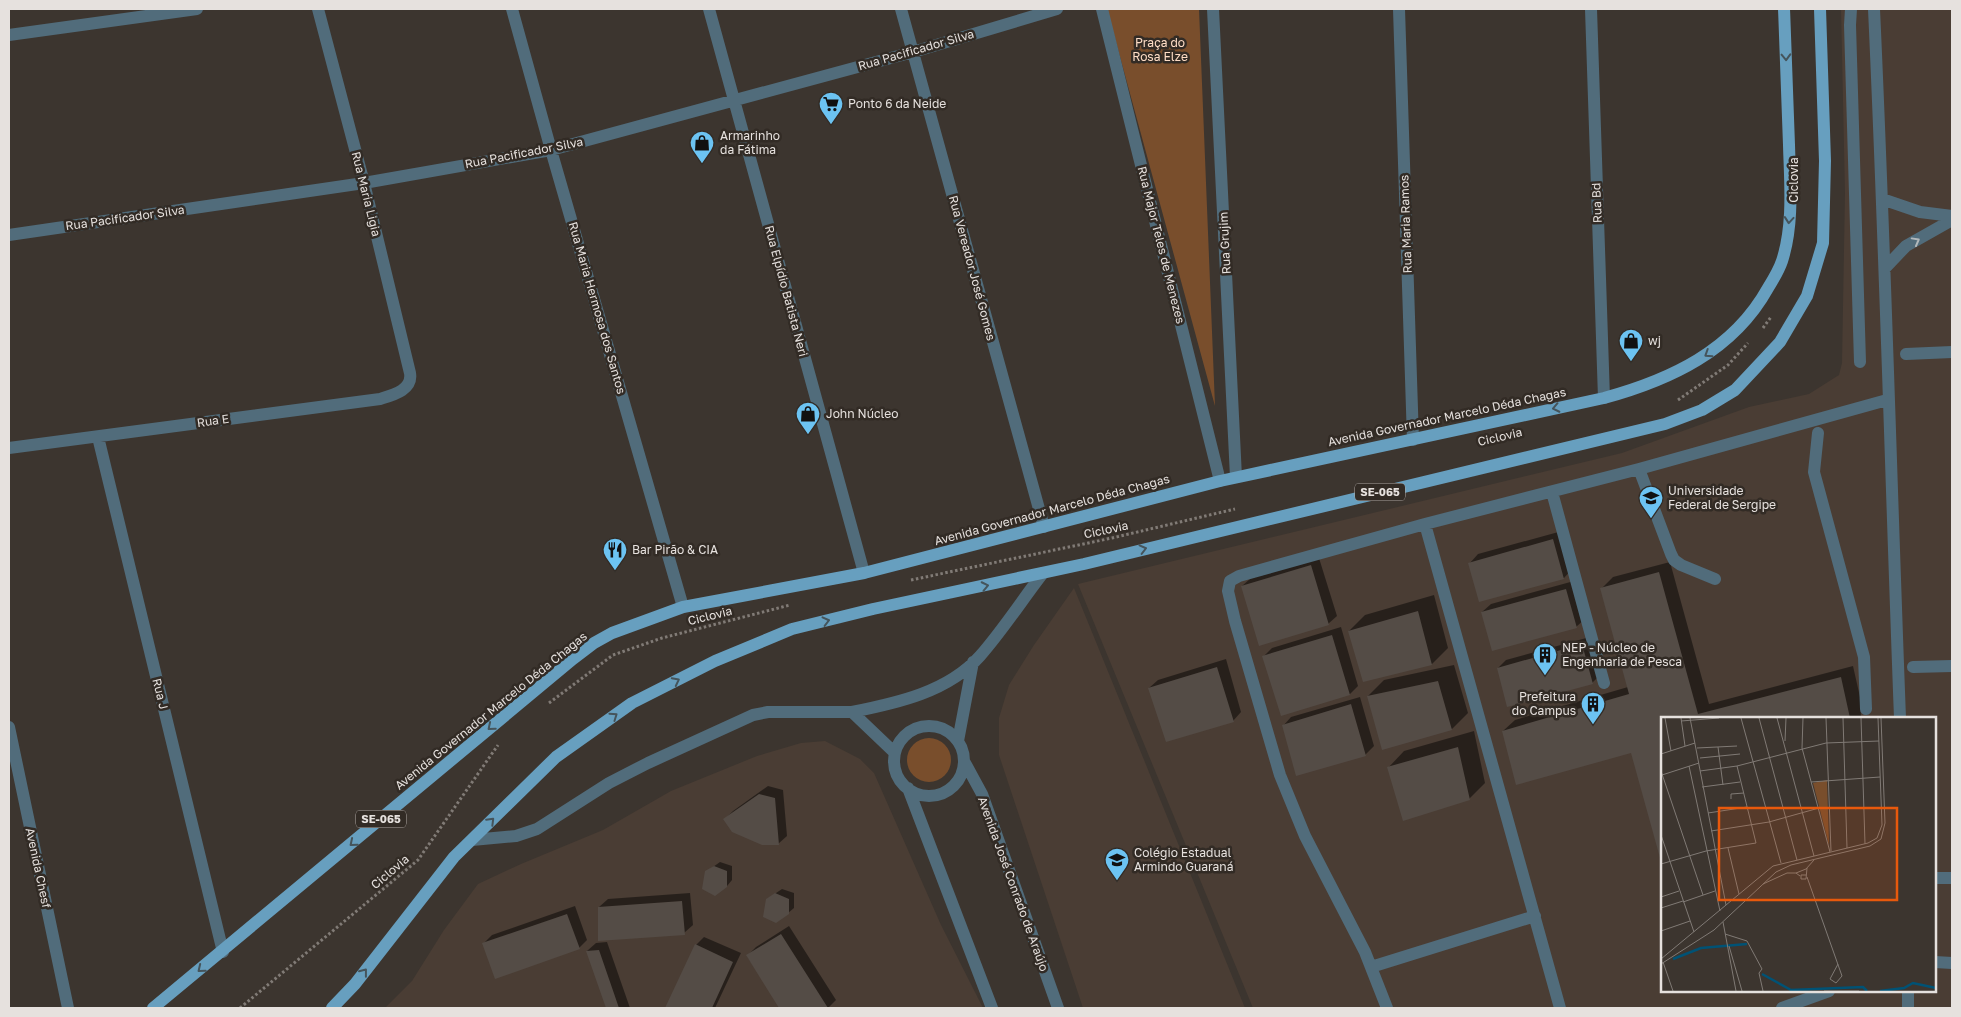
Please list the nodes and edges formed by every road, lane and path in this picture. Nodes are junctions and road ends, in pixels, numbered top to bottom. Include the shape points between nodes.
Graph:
1 (197, 9) edge
2 (318, 9) edge
3 (512, 9) edge
4 (709, 9) edge
5 (902, 9) edge
6 (1057, 9) edge
7 (1102, 9) edge
8 (1213, 9) edge
9 (1399, 9) edge
10 (1591, 9) edge
11 (1784, 9) edge
12 (1820, 9) edge
13 (1851, 9) edge
14 (1874, 9) edge
15 (9, 35) edge
16 (912, 52) junction
17 (734, 101) junction
18 (551, 150) junction
19 (364, 183) junction
20 (1882, 199) junction
21 (1952, 216) edge
22 (1952, 220) edge
23 (9, 235) edge
24 (1885, 268) junction
25 (1772, 313) dead end
26 (1757, 334) dead end
27 (1751, 340) dead end
28 (1952, 352) edge
29 (1906, 354) dead end
30 (1860, 362) dead end
31 (411, 380) joint
32 (1604, 398) junction
33 (1888, 400) junction
34 (1676, 402) dead end
35 (1818, 433) dead end
36 (98, 437) junction
37 (1413, 440) junction
38 (9, 448) edge
39 (1639, 469) junction
40 (1236, 477) junction
41 (1220, 481) junction
42 (1552, 492) junction
43 (1236, 508) dead end
44 (1425, 524) junction
45 (1044, 527) junction
46 (864, 573) junction
47 (1042, 573) junction
48 (1715, 579) dead end
49 (906, 581) dead end
50 (799, 603) dead end
51 (683, 607) junction
52 (973, 662) junction
53 (1952, 666) edge
54 (1913, 667) dead end
55 (1604, 683) dead end
56 (546, 705) dead end
57 (1866, 709) dead end
58 (852, 712) junction
59 (1900, 717) edge
60 (9, 727) edge
61 (503, 741) dead end
62 (958, 741) junction
63 (895, 753) junction
64 (964, 761) junction
65 (908, 788) junction
66 (472, 840) junction
67 (1936, 878) edge
68 (1952, 878) edge
69 (1535, 916) junction
70 (223, 952) junction
71 (1936, 962) edge
72 (1952, 963) edge
73 (1371, 967) junction
74 (1826, 992) edge
75 (1908, 992) edge
76 (68, 1008) edge
77 (153, 1008) edge
78 (240, 1008) edge
79 (332, 1008) edge
80 (992, 1008) edge
81 (1058, 1008) edge
82 (1388, 1008) edge
83 (1560, 1008) edge
84 (1782, 1008) edge
85 (1908, 1008) edge

1 - 15 street
2 - 19 street, Rua Maria Ligia
3 - 18 street, Rua Maria Hermosa dos Santos
4 - 17 street, Rua Elpídio Batista Neri
5 - 16 street, Rua Vereador José Gomes
6 - 16 street, Rua Pacificador Silva
7 - 41 street, Rua Major Teles de Menezes
8 - 40 street, Rua Grujim
9 - 37 street, Rua Maria Ramos
10 - 32 street, Rua Bd
11 -> 32 main road, Avenida Governador Marcelo Déda Chagas / SE-065 via 1790,187 1782,262 1761,301 1739,329 1718,348 1666,377
47 -> 12 main road, SE-065 via 1665,424 1702,410 1735,390 1780,342 1807,296 1823,243 1825,161
13 - 30 street
14 - 20 street
16 - 17 street, Rua Pacificador Silva
16 - 45 street, Rua Vereador José Gomes
17 - 18 street, Rua Pacificador Silva
17 - 46 street, Rua Elpídio Batista Neri
18 - 19 street, Rua Pacificador Silva
18 - 51 street, Rua Maria Hermosa dos Santos
19 - 23 street, Rua Pacificador Silva
19 - 31 street, Rua Maria Ligia
20 - 21 street via 1920,212
20 - 24 street
24 -> 22 street via 1906,246
24 - 33 street
25 - 26 path
27 - 34 path via 1728,365
28 - 29 street
31 - 36 street, Rua E via 401,391 380,399
32 -> 37 main road, Avenida Governador Marcelo Déda Chagas / SE-065
33 - 39 street
33 - 59 street
35 - 57 street via 1814,472 1864,657
36 - 38 street, Rua E
36 - 70 street, Rua J
37 - 40 main road, Avenida Governador Marcelo Déda Chagas / SE-065
39 - 42 street
39 - 48 street via 1674,560
40 - 41 main road, Avenida Governador Marcelo Déda Chagas / SE-065
41 - 45 main road, Avenida Governador Marcelo Déda Chagas / SE-065
42 - 44 street
42 - 55 street
43 - 49 path, Ciclovia via 1112,538
44 - 69 street
44 - 73 street via 1239,576 1228,586 1235,621 1280,775 1305,836
45 - 46 main road, Avenida Governador Marcelo Déda Chagas / SE-065
46 - 51 main road, Avenida Governador Marcelo Déda Chagas / SE-065
47 - 52 street
66 -> 47 main road, SE-065 via 556,757 632,703 716,661 792,629
50 - 56 path, Ciclovia via 662,638 613,655
51 -> 70 main road, Avenida Governador Marcelo Déda Chagas / SE-065 via 612,633 580,654
52 - 58 street via 962,672 920,695
52 - 62 street
53 - 54 street
58 - 63 street
58 - 66 street via 768,712 754,715 609,783 537,829 516,836
60 - 76 street, Avenida Chesf
61 - 78 path, Ciclovia via 418,860
62 - 63 street via 940,728 919,728 908,733
62 - 64 street
63 - 65 street via 894,765 898,776
64 - 65 street via 958,781 950,789 927,796
64 - 81 street, Avenida José Conrado de Araújo via 982,794
65 - 80 street
79 -> 66 main road, SE-065 via 355,984 454,857
67 - 68 street
69 - 73 street
69 - 83 street
70 -> 77 main road, Avenida Governador Marcelo Déda Chagas / SE-065
71 - 72 street
73 - 82 street
74 - 84 street
75 - 85 street

